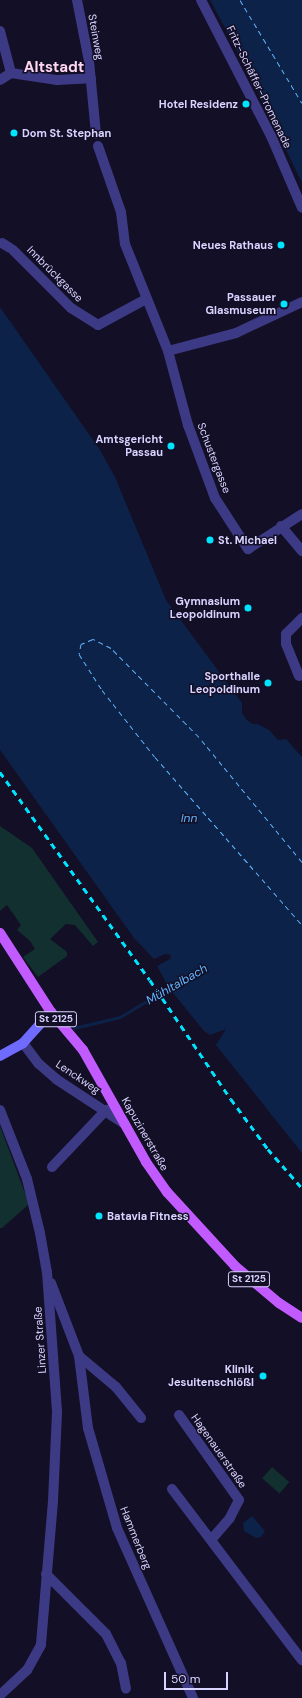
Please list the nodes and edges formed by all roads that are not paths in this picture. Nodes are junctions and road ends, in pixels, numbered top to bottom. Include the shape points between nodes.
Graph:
1 (201, 0) edge
2 (78, 3) edge
3 (0, 31) edge
4 (11, 73) junction
5 (91, 78) junction
6 (0, 80) edge
7 (95, 131) dead end
8 (98, 146) dead end
9 (302, 208) edge
10 (8, 247) dead end
11 (146, 299) junction
12 (302, 302) edge
13 (168, 351) junction
14 (302, 514) edge
15 (281, 526) junction
16 (302, 551) edge
17 (302, 618) edge
18 (299, 676) dead end
19 (0, 933) edge
20 (51, 1012) junction
21 (23, 1043) junction
22 (0, 1056) edge
23 (0, 1110) edge
24 (106, 1110) junction
25 (123, 1123) junction
26 (52, 1167) dead end
27 (47, 1272) junction
28 (302, 1318) edge
29 (79, 1356) junction
30 (179, 1415) dead end
31 (141, 1418) dead end
32 (172, 1489) dead end
33 (212, 1539) junction
34 (46, 1574) junction
35 (302, 1660) edge
36 (126, 1690) dead end
37 (0, 1695) edge
38 (193, 1698) edge

1 - 9 street, Fritz-Schäffer-Promenade via 267,129
2 - 5 street, Steinweg
3 - 4 street
4 - 5 street via 57,80
4 - 6 street
5 - 7 street, Steinweg
8 - 11 street, Schustergasse via 121,212 122,232
10 - 11 street, Innbrückgasse via 72,308 94,323 101,324
11 - 13 street, Schustergasse
12 - 13 street via 236,333
13 - 15 street, Schustergasse via 208,483 248,548
14 - 15 street
15 - 16 street
17 - 18 street via 286,634 286,642
19 - 20 main road, Kapuzinerstraße / St 2125
20 - 21 street
20 - 25 main road, Kapuzinerstraße / St 2125 via 83,1050
21 - 22 street
21 - 24 street, Lenckweg via 39,1064 56,1079
23 - 27 street, Linzer Straße via 27,1179
24 - 25 street, Lenckweg
24 - 26 street
25 - 28 main road, Kapuzinerstraße / St 2125 via 155,1176 196,1226 255,1283
27 - 29 street, Hammerberg
27 - 34 street, Linzer Straße via 57,1413 53,1501
29 - 31 street, Hammerberg via 116,1387
29 - 38 street, Hammerberg via 88,1428 116,1528
30 - 33 street, Hagenauerstraße via 239,1500 230,1518
32 - 33 street
33 - 35 street
34 - 36 street via 106,1634 121,1663
34 - 37 street, Linzer Straße via 44,1623 38,1652 27,1670

